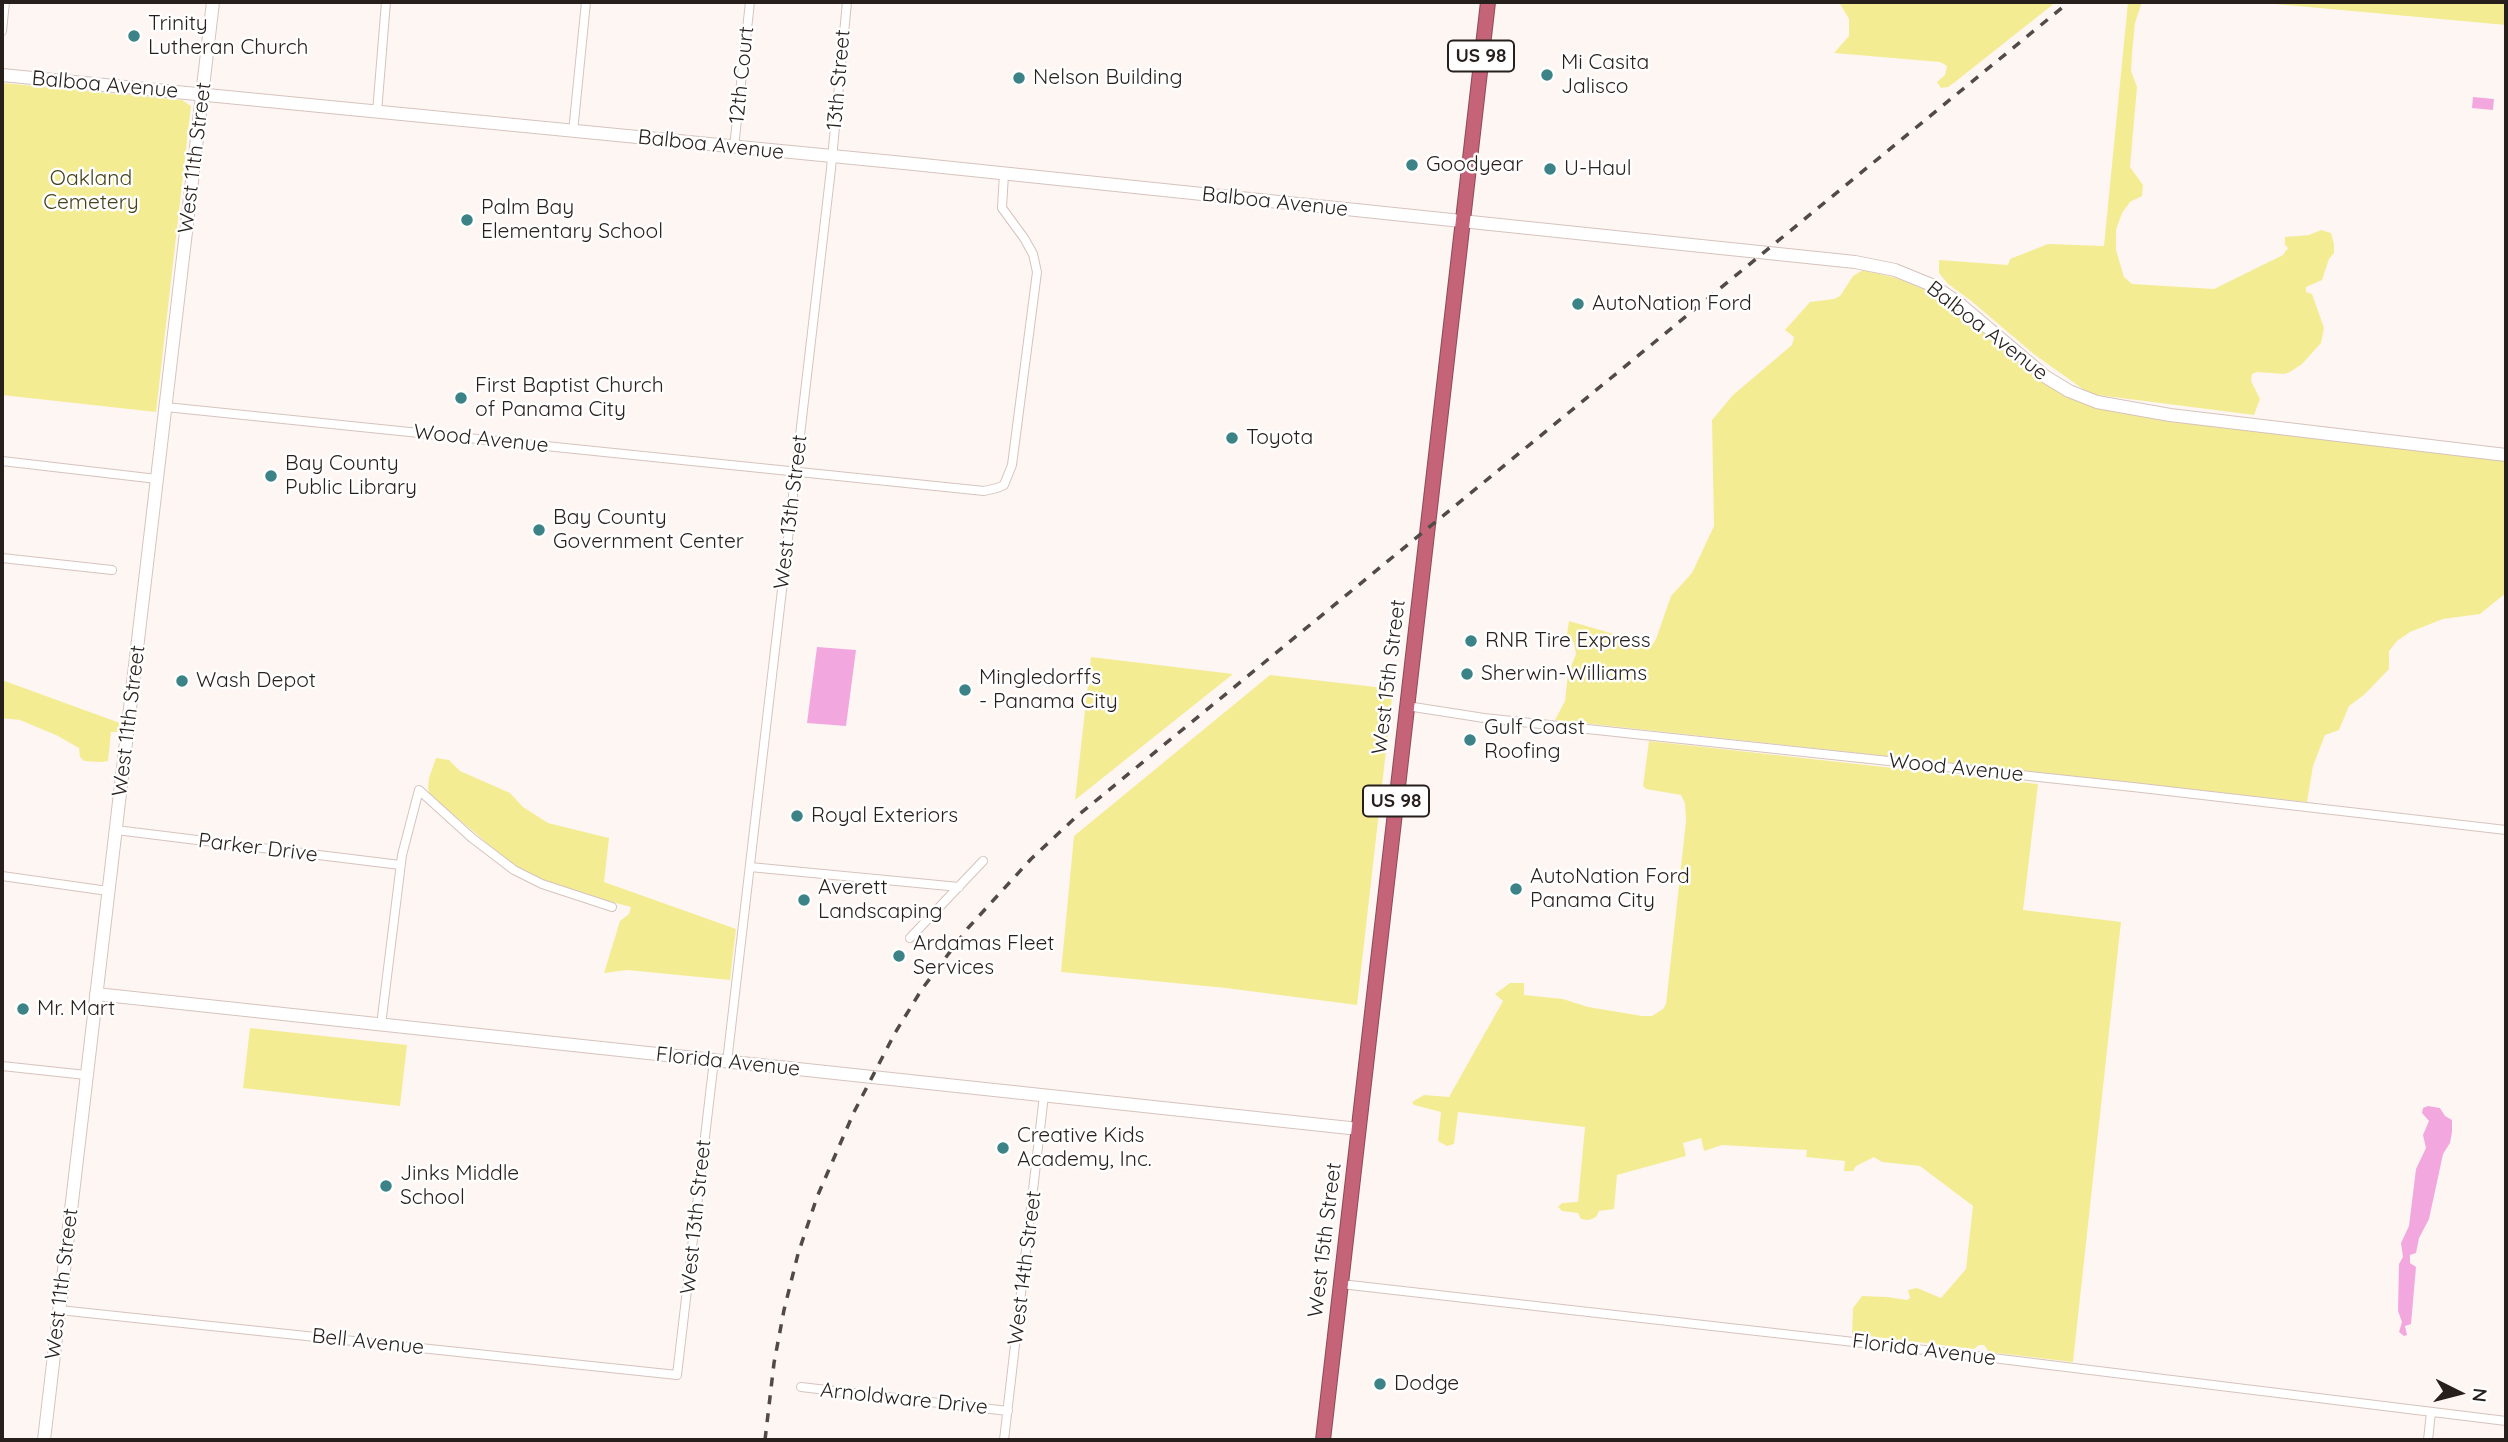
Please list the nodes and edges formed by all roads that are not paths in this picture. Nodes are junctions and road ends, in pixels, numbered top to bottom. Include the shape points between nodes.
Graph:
1 (5, 2) edge
2 (213, 2) edge
3 (386, 2) edge
4 (586, 2) edge
5 (750, 2) edge
6 (847, 2) edge
7 (1488, 2) edge
8 (2, 31) edge
9 (2, 75) edge
10 (203, 94) junction
11 (377, 112) junction
12 (573, 132) junction
13 (734, 147) junction
14 (832, 157) junction
15 (1004, 174) junction
16 (1463, 220) junction
17 (166, 407) junction
18 (2506, 455) edge
19 (2, 461) edge
20 (796, 471) junction
21 (157, 479) junction
22 (2, 558) edge
23 (112, 570) dead end
24 (1407, 706) junction
25 (116, 830) junction
26 (2506, 830) edge
27 (983, 861) dead end
28 (400, 865) junction
29 (750, 867) junction
30 (2, 876) edge
31 (959, 887) junction
32 (108, 891) junction
33 (612, 908) dead end
34 (910, 939) dead end
35 (96, 994) junction
36 (382, 1025) junction
37 (720, 1061) junction
38 (2, 1066) edge
39 (86, 1075) junction
40 (1044, 1095) junction
41 (1359, 1129) junction
42 (1341, 1284) junction
43 (59, 1310) junction
44 (677, 1375) joint
45 (801, 1387) dead end
46 (1008, 1411) junction
47 (2431, 1412) junction
48 (2506, 1421) edge
49 (44, 1440) edge
50 (1004, 1440) edge
51 (1323, 1440) edge
52 (2428, 1440) edge

1 - 8 street
2 - 10 street, West 11th Street
3 - 11 street
4 - 12 street
5 - 13 street, 12th Court
6 - 14 street, 13th Street
7 - 16 highway, West 15th Street / US 98
9 - 10 street, Balboa Avenue
10 - 11 street, Balboa Avenue
10 - 17 street, West 11th Street
11 - 12 street, Balboa Avenue
12 - 13 street, Balboa Avenue
13 - 14 street, Balboa Avenue
14 - 15 street, Balboa Avenue
14 - 20 street, West 13th Street
15 - 16 street, Balboa Avenue
15 - 20 street, Wood Avenue via 1002,208 1033,254 1037,272 1012,465 1004,485 984,491
16 - 18 street, Balboa Avenue via 1885,268 1945,293 2046,377 2091,400 2170,415
16 - 24 highway, West 15th Street / US 98
17 - 20 street, Wood Avenue
17 - 21 street, West 11th Street
19 - 21 street
20 - 29 street, West 13th Street
21 - 25 street, West 11th Street
22 - 23 street
24 - 26 street, Wood Avenue
24 - 41 highway, West 15th Street / US 98
25 - 28 street, Parker Drive
25 - 32 street, West 11th Street
27 - 31 street
28 - 33 street via 419,790 514,870
28 - 36 street
29 - 31 street
29 - 37 street, West 13th Street
30 - 32 street
31 - 34 street
32 - 35 street, West 11th Street
35 - 36 street, Florida Avenue
35 - 39 street, West 11th Street
36 - 37 street, Florida Avenue
37 - 40 street, Florida Avenue
37 - 44 street, West 13th Street
38 - 39 street
39 - 43 street, West 11th Street
40 - 41 street, Florida Avenue
40 - 46 street, West 14th Street
41 - 42 highway, West 15th Street / US 98
42 - 47 street, Florida Avenue
42 - 51 highway, West 15th Street / US 98
43 - 44 street, Bell Avenue
43 - 49 street, West 11th Street
45 - 46 street, Arnoldware Drive
46 - 50 street, West 14th Street
47 - 48 street, Florida Avenue
47 - 52 street

